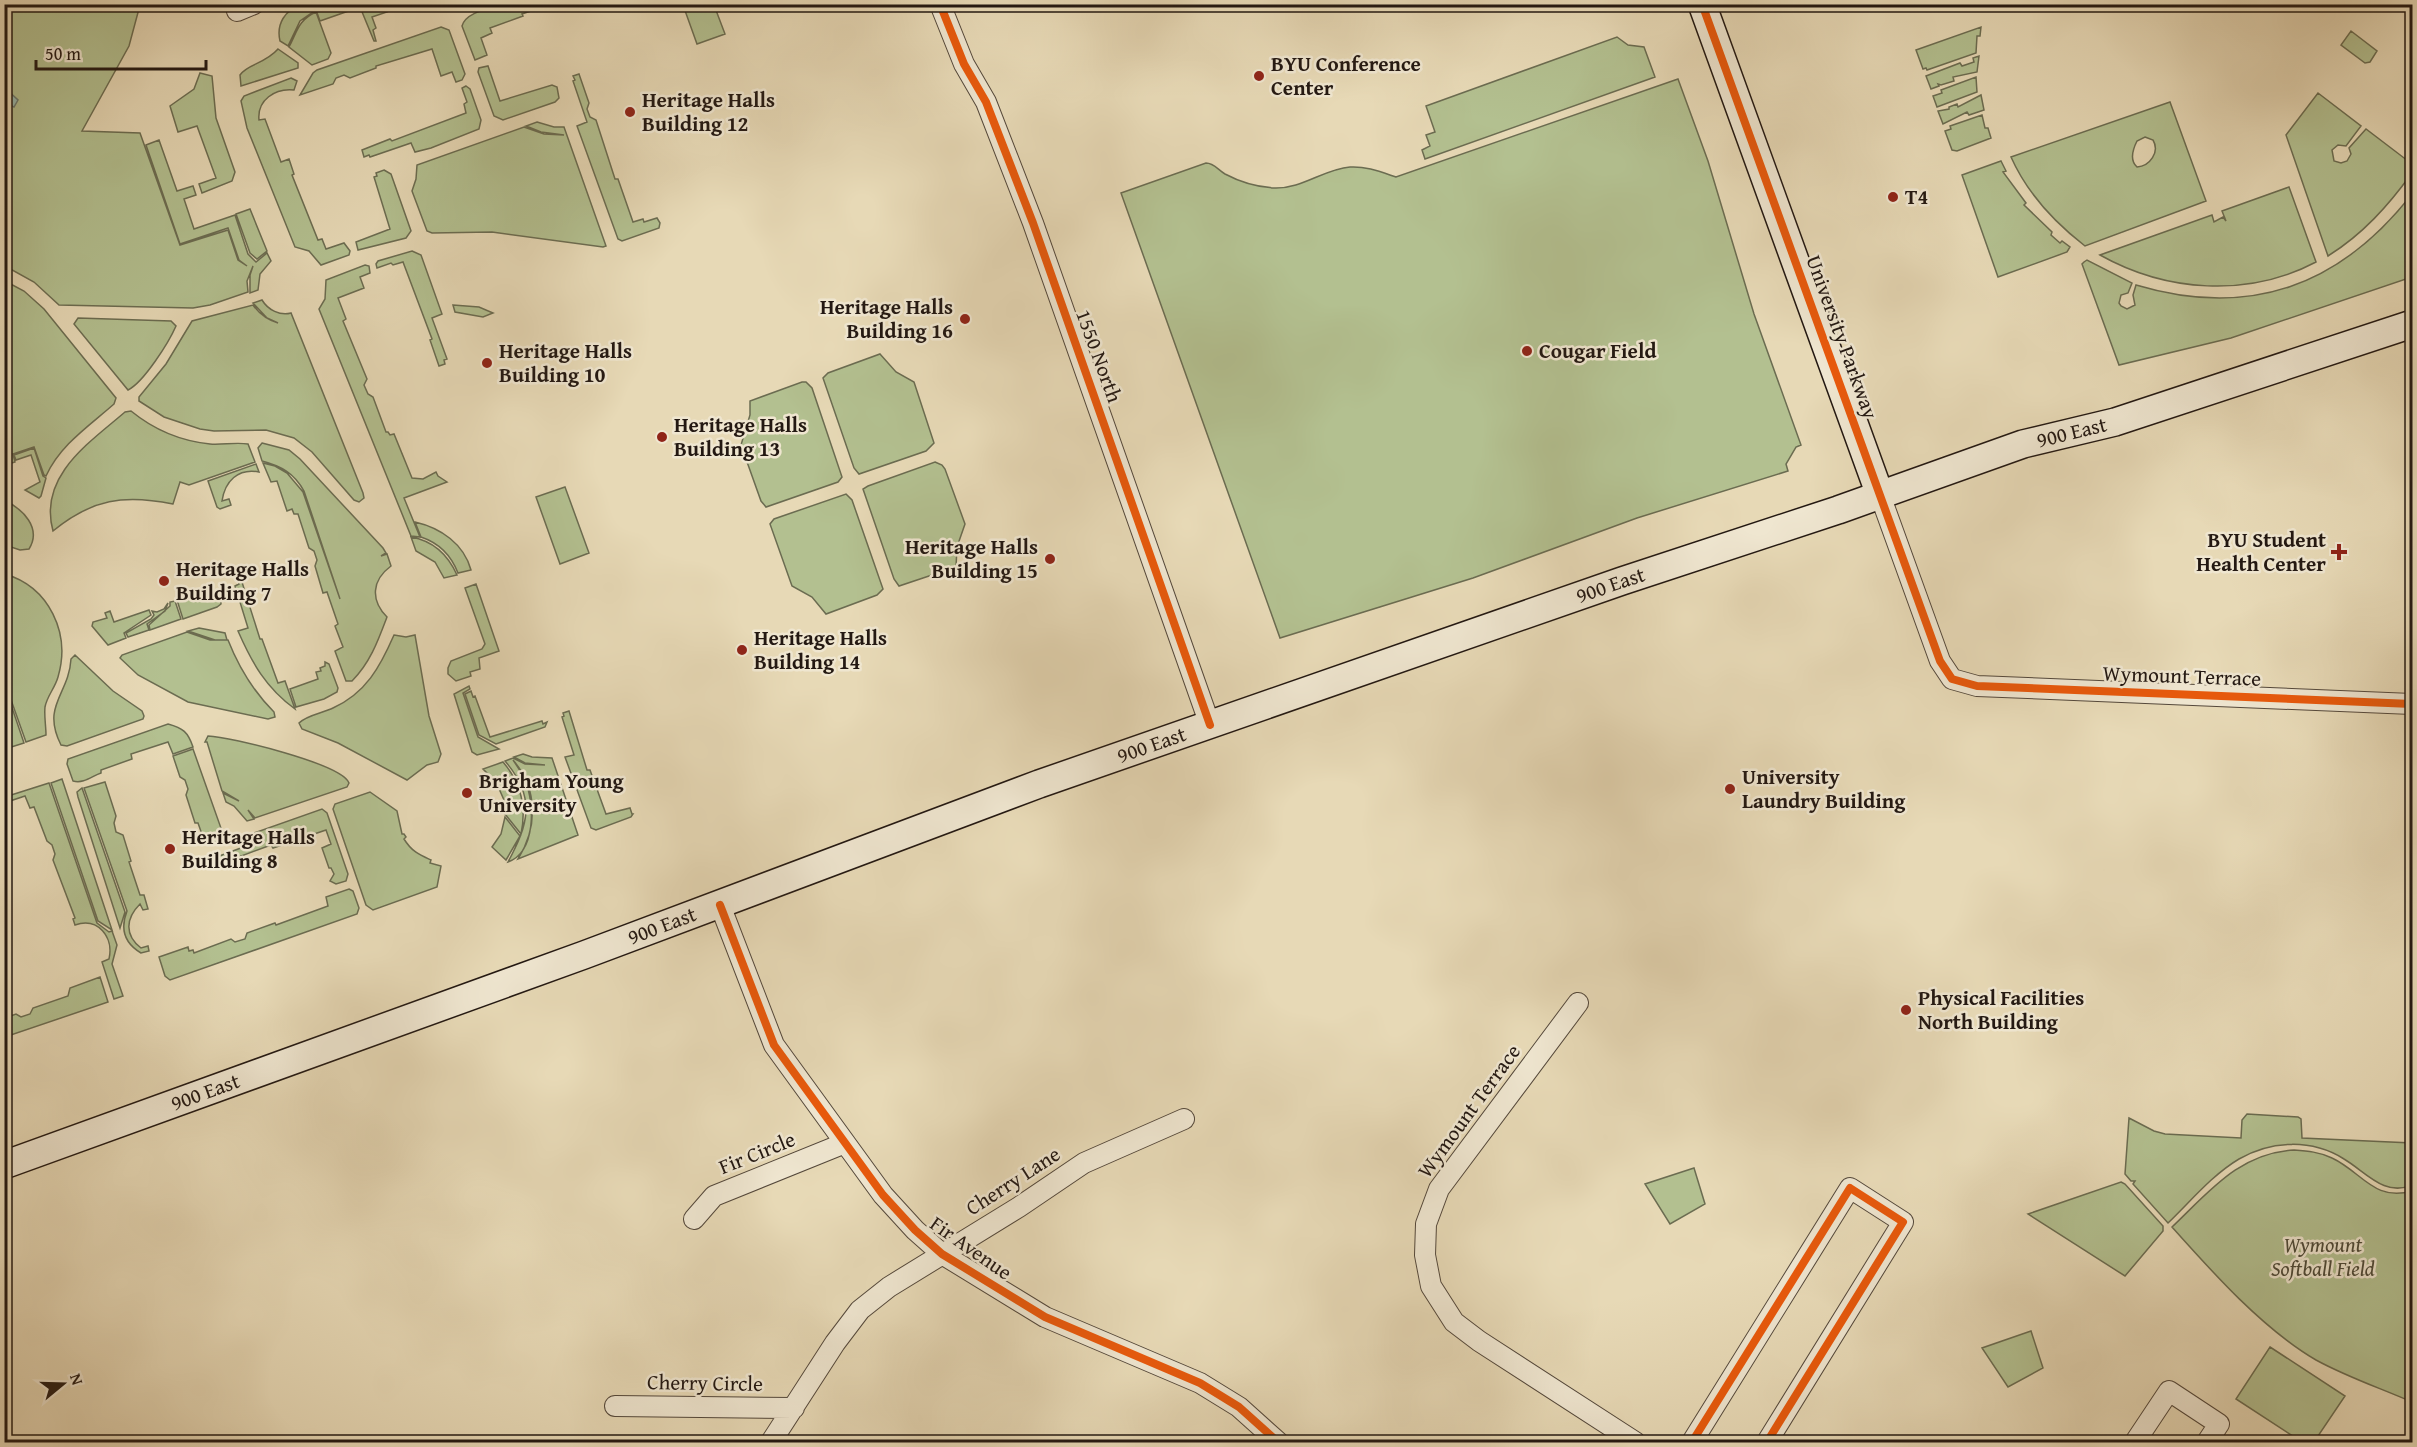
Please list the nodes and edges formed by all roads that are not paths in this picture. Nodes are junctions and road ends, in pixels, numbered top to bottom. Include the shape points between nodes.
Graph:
1 (940, 4) edge
2 (1702, 4) edge
3 (2412, 324) edge
4 (1880, 495) junction
5 (1952, 679) joint
6 (2412, 704) edge
7 (1210, 725) junction
8 (720, 905) junction
9 (1578, 1003) dead end
10 (1184, 1119) dead end
11 (845, 1143) junction
12 (4, 1165) edge
13 (693, 1219) dead end
14 (942, 1254) junction
15 (615, 1406) dead end
16 (794, 1408) junction
17 (771, 1443) edge
18 (1278, 1443) edge
19 (1635, 1443) edge
20 (1692, 1443) edge
21 (1767, 1443) edge
22 (2135, 1443) edge
23 (2207, 1443) edge

1 - 7 street, 1550 North via 964,64 986,102 1033,224
2 - 4 main road, University Parkway
3 - 4 main road, 900 East via 2115,422 2023,444
4 - 5 street, University Parkway via 1940,661
4 - 7 main road, 900 East
5 - 6 street, Wymount Terrace via 1998,687
7 - 8 main road, 900 East via 1039,784
8 - 11 street, Fir Avenue via 774,1046
8 - 12 main road, 900 East
9 - 19 street, Wymount Terrace via 1439,1189 1426,1224 1425,1255 1431,1286 1454,1322
10 - 14 street, Cherry Lane via 1084,1163
11 - 13 street, Fir Circle via 714,1196
11 - 14 street, Fir Avenue via 883,1195
14 - 16 street, Cherry Lane via 860,1310
14 - 18 street, Fir Avenue via 1045,1317 1200,1383 1239,1407
15 - 16 street, Cherry Circle
16 - 17 street, Cherry Lane
20 - 21 street via 1850,1188 1903,1222
22 - 23 street via 2169,1391 2219,1424

